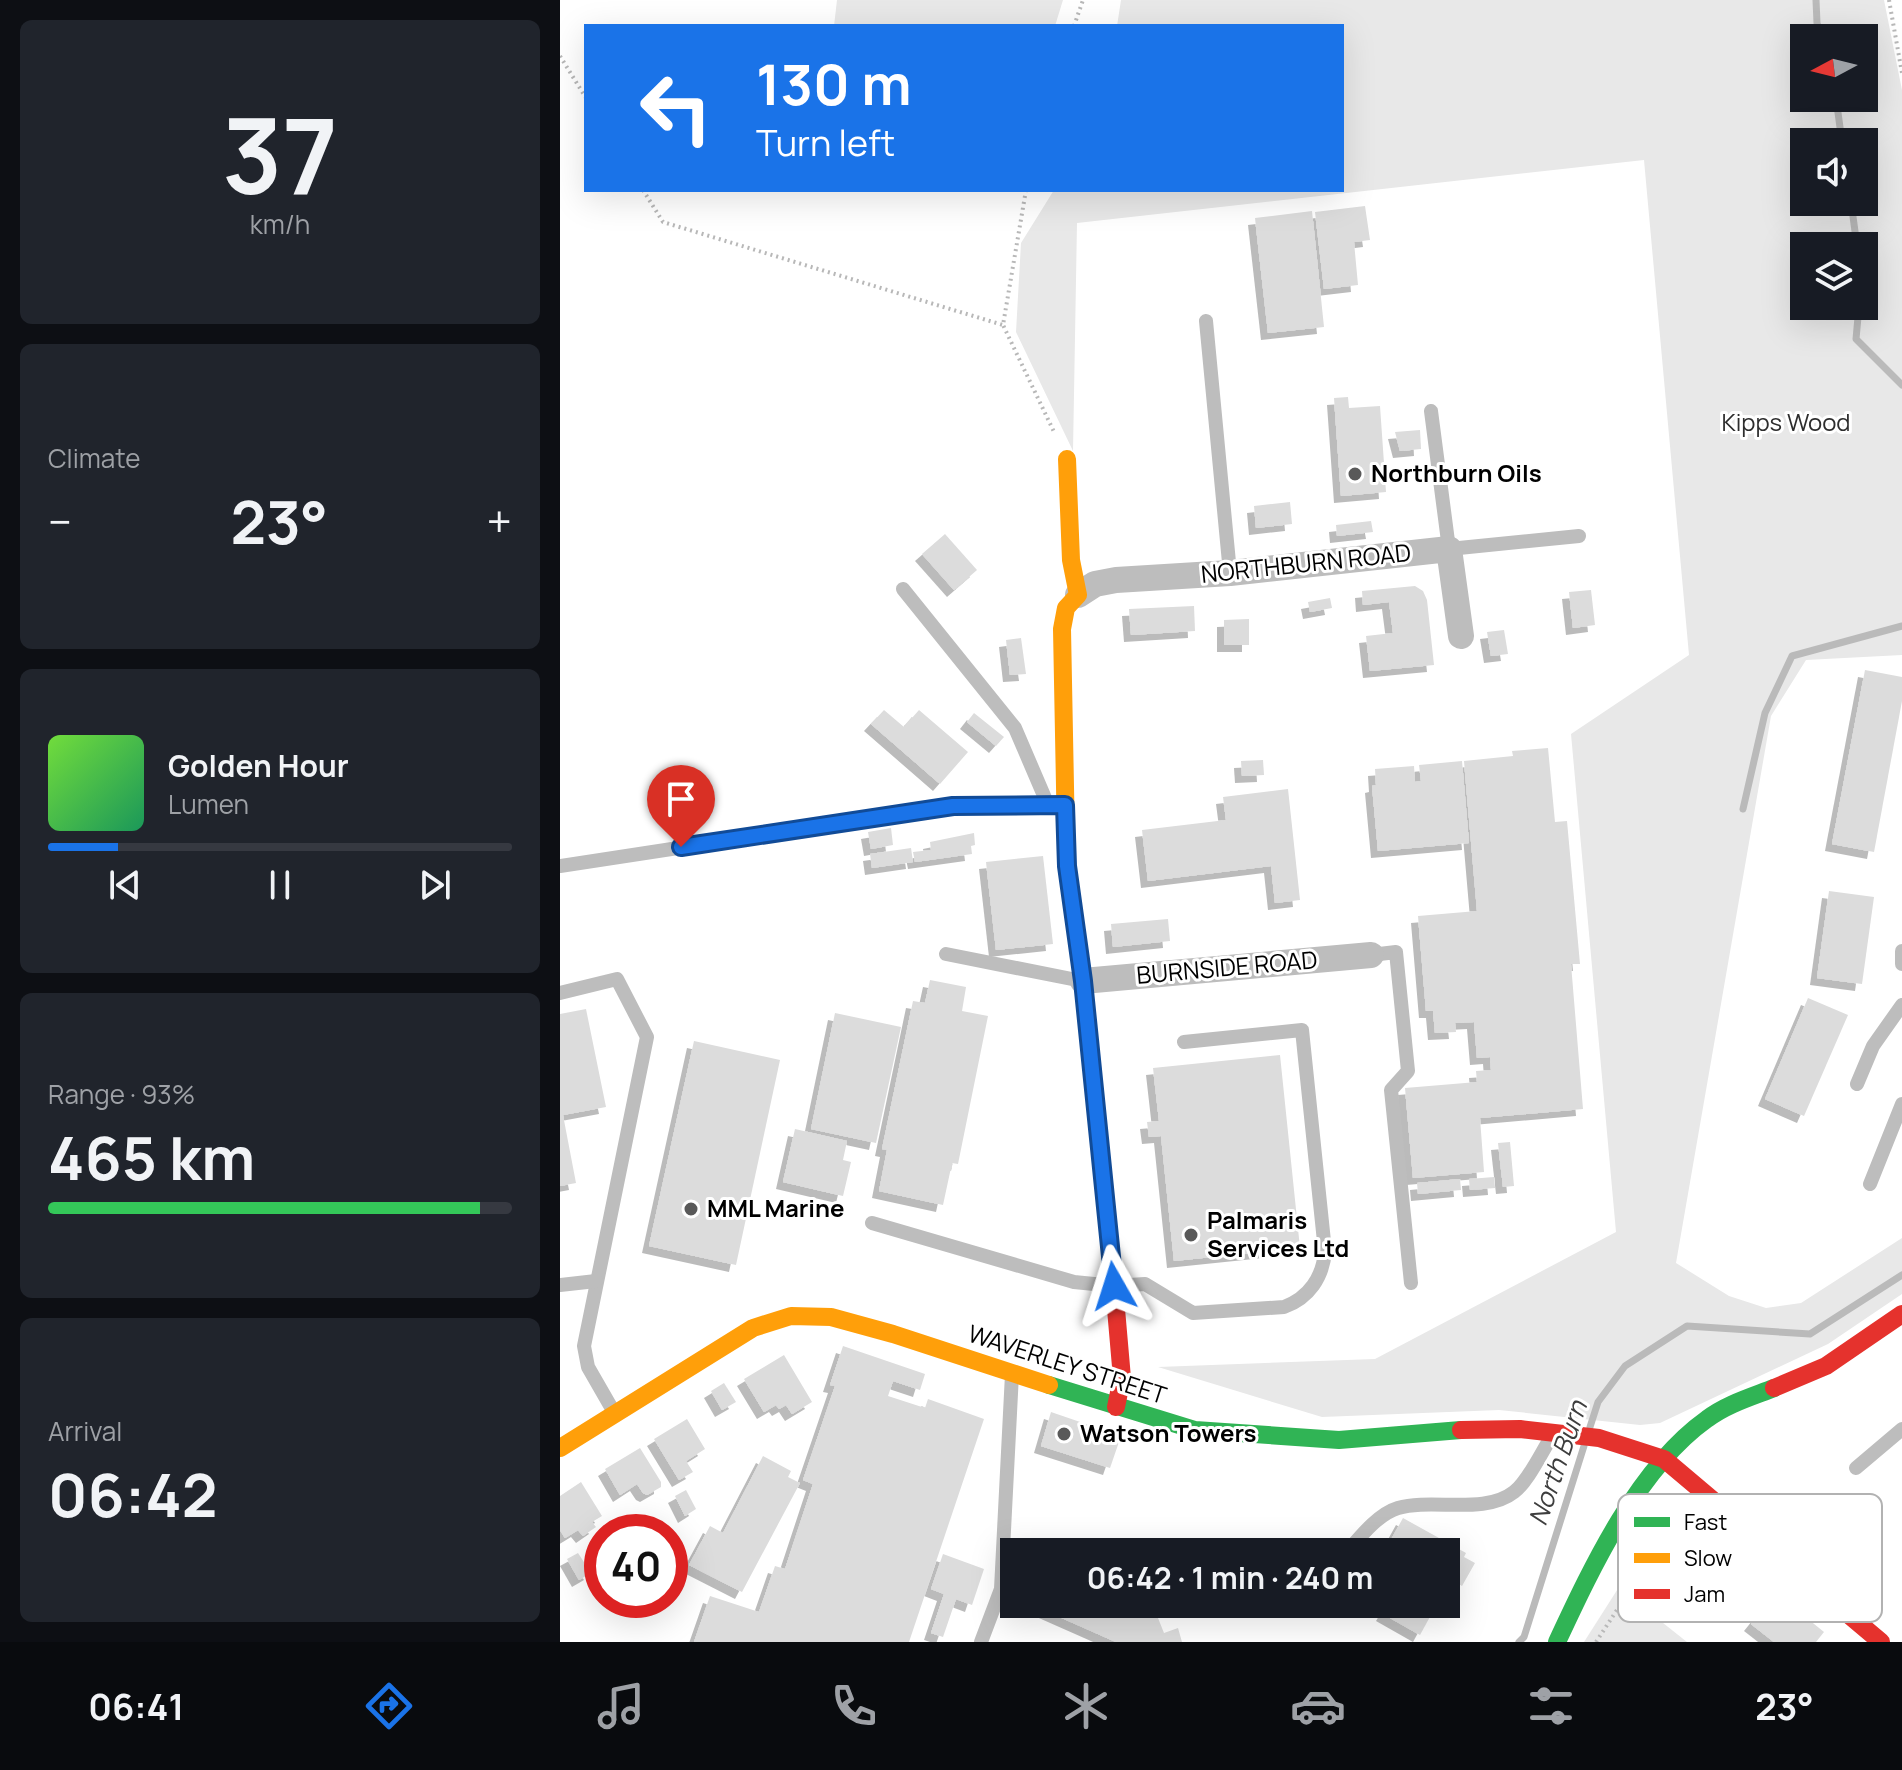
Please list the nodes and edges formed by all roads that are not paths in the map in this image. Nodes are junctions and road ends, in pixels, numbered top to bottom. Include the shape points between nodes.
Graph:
1 (1206, 321) dead end
2 (1431, 411) dead end
3 (1067, 459) road end
4 (1579, 536) dead end
5 (1449, 549) junction
6 (1230, 573) junction
7 (903, 589) dead end
8 (1078, 595) junction
9 (1461, 636) dead end
10 (1057, 805) junction
11 (560, 866) edge
12 (1902, 951) edge
13 (946, 954) dead end
14 (1371, 955) joint
15 (1902, 964) edge
16 (1083, 981) junction
17 (560, 993) edge
18 (1902, 1005) edge
19 (1184, 1042) dead end
20 (1857, 1084) dead end
21 (1902, 1104) edge
22 (1870, 1184) dead end
23 (872, 1223) dead end
24 (596, 1281) junction
25 (1411, 1283) dead end
26 (560, 1285) edge
27 (1114, 1286) junction
28 (1902, 1314) edge
29 (1012, 1374) junction
30 (1116, 1407) junction
31 (615, 1415) junction
32 (1554, 1432) junction
33 (1901, 1432) edge
34 (560, 1448) edge
35 (1664, 1459) junction
36 (1856, 1468) dead end
37 (1639, 1494) edge
38 (1706, 1494) edge
39 (1618, 1530) edge
40 (1360, 1538) edge
41 (1857, 1622) edge
42 (981, 1642) edge
43 (1557, 1642) edge
44 (1881, 1642) edge

1 - 6 lane
2 - 5 lane
3 - 8 street via 1071,560
4 - 5 lane
5 - 6 street, NORTHBURN ROAD
5 - 9 street
6 - 8 street, NORTHBURN ROAD via 1116,580
7 - 10 lane via 1015,728
8 - 10 street via 1066,608 1062,629
10 - 11 lane via 953,806
10 - 16 street
12 - 15 lane
13 - 16 lane
14 - 16 street, BURNSIDE ROAD
14 - 25 lane via 1396,952 1408,1071 1391,1090
16 - 27 street
17 - 24 lane via 617,979 647,1037
18 - 20 lane via 1873,1046
19 - 27 lane via 1302,1030 1325,1251 1321,1273 1314,1286 1284,1307 1193,1313 1145,1284
21 - 22 lane
23 - 27 lane via 1074,1282
24 - 26 lane
24 - 31 lane via 584,1346 588,1367
27 - 30 street via 1122,1378
28 - 35 street via 1827,1366 1706,1418
29 - 30 street, WAVERLEY STREET
29 - 31 street, WAVERLEY STREET via 847,1321 791,1316 753,1328
29 - 42 lane via 1001,1589
30 - 32 street, WAVERLEY STREET via 1195,1430 1339,1440 1467,1429
31 - 34 street, WAVERLEY STREET
32 - 35 street, WAVERLEY STREET via 1599,1438
32 - 40 lane via 1517,1490 1506,1498 1398,1508
33 - 36 lane
35 - 37 street
35 - 38 street
39 - 43 street
41 - 44 street

